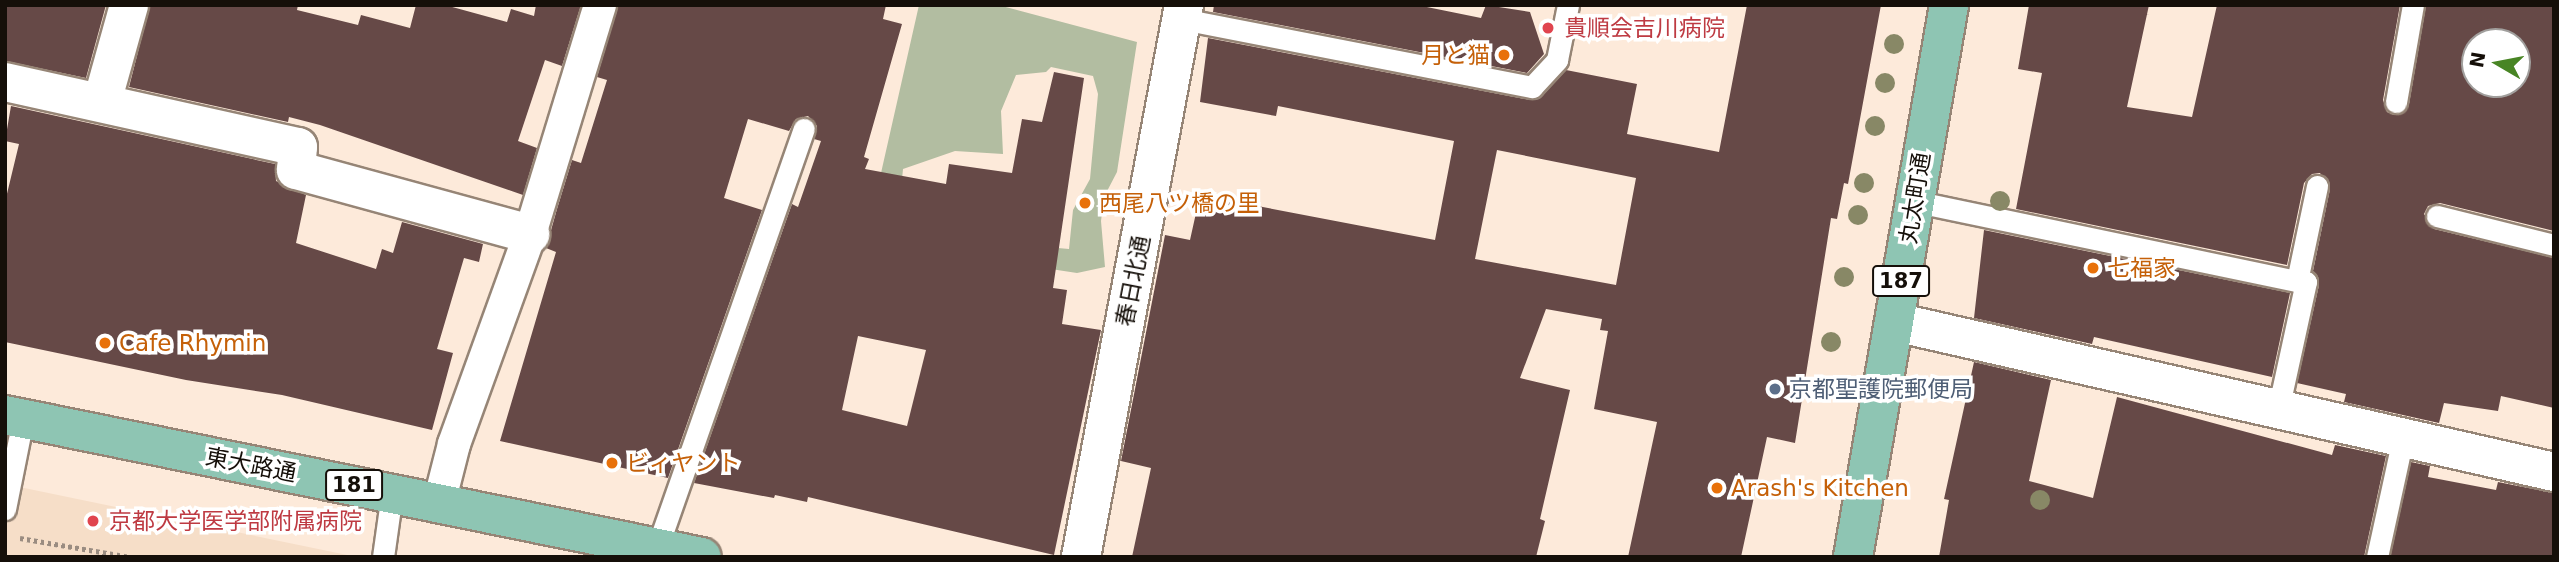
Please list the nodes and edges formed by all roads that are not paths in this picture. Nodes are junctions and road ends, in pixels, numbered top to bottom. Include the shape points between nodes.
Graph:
1 (129, 5) edge
2 (600, 5) edge
3 (1568, 5) edge
4 (1949, 5) edge
5 (2413, 5) edge
6 (1183, 12) edge
7 (5, 82) edge
8 (102, 102) junction
9 (2396, 102) dead end
10 (804, 130) dead end
11 (2318, 186) dead end
12 (1913, 201) junction
13 (2437, 216) dead end
14 (530, 234) junction
15 (2554, 245) edge
16 (2297, 281) junction
17 (1895, 322) junction
18 (2278, 410) junction
19 (14, 417) edge
20 (2403, 438) junction
21 (2554, 472) edge
22 (392, 493) junction
23 (439, 503) junction
24 (5, 509) edge
25 (657, 548) junction
26 (383, 557) edge
27 (702, 557) edge
28 (1082, 557) edge
29 (1853, 557) edge
30 (2377, 557) edge

1 - 8 street
2 - 14 street
3 - 6 lane via 1557,60 1532,87
4 - 12 main road, 丸太町通 / 187
5 - 9 lane
6 - 28 street, 春日北通
7 - 8 street
8 - 14 street via 298,147 296,170
10 - 25 lane
11 - 16 lane
12 - 16 lane
12 - 17 main road, 丸太町通 / 187
13 - 15 lane
14 - 23 street via 454,444
16 - 18 lane via 2306,282
17 - 18 street
17 - 29 main road, 丸太町通 / 187
18 - 20 street
19 - 22 main road, 東大路通 / 181
19 - 24 lane
20 - 21 street
20 - 30 lane
22 - 23 main road, 東大路通 / 181
22 - 26 lane
23 - 25 main road, 東大路通 / 181
25 - 27 main road, 東大路通 / 181

